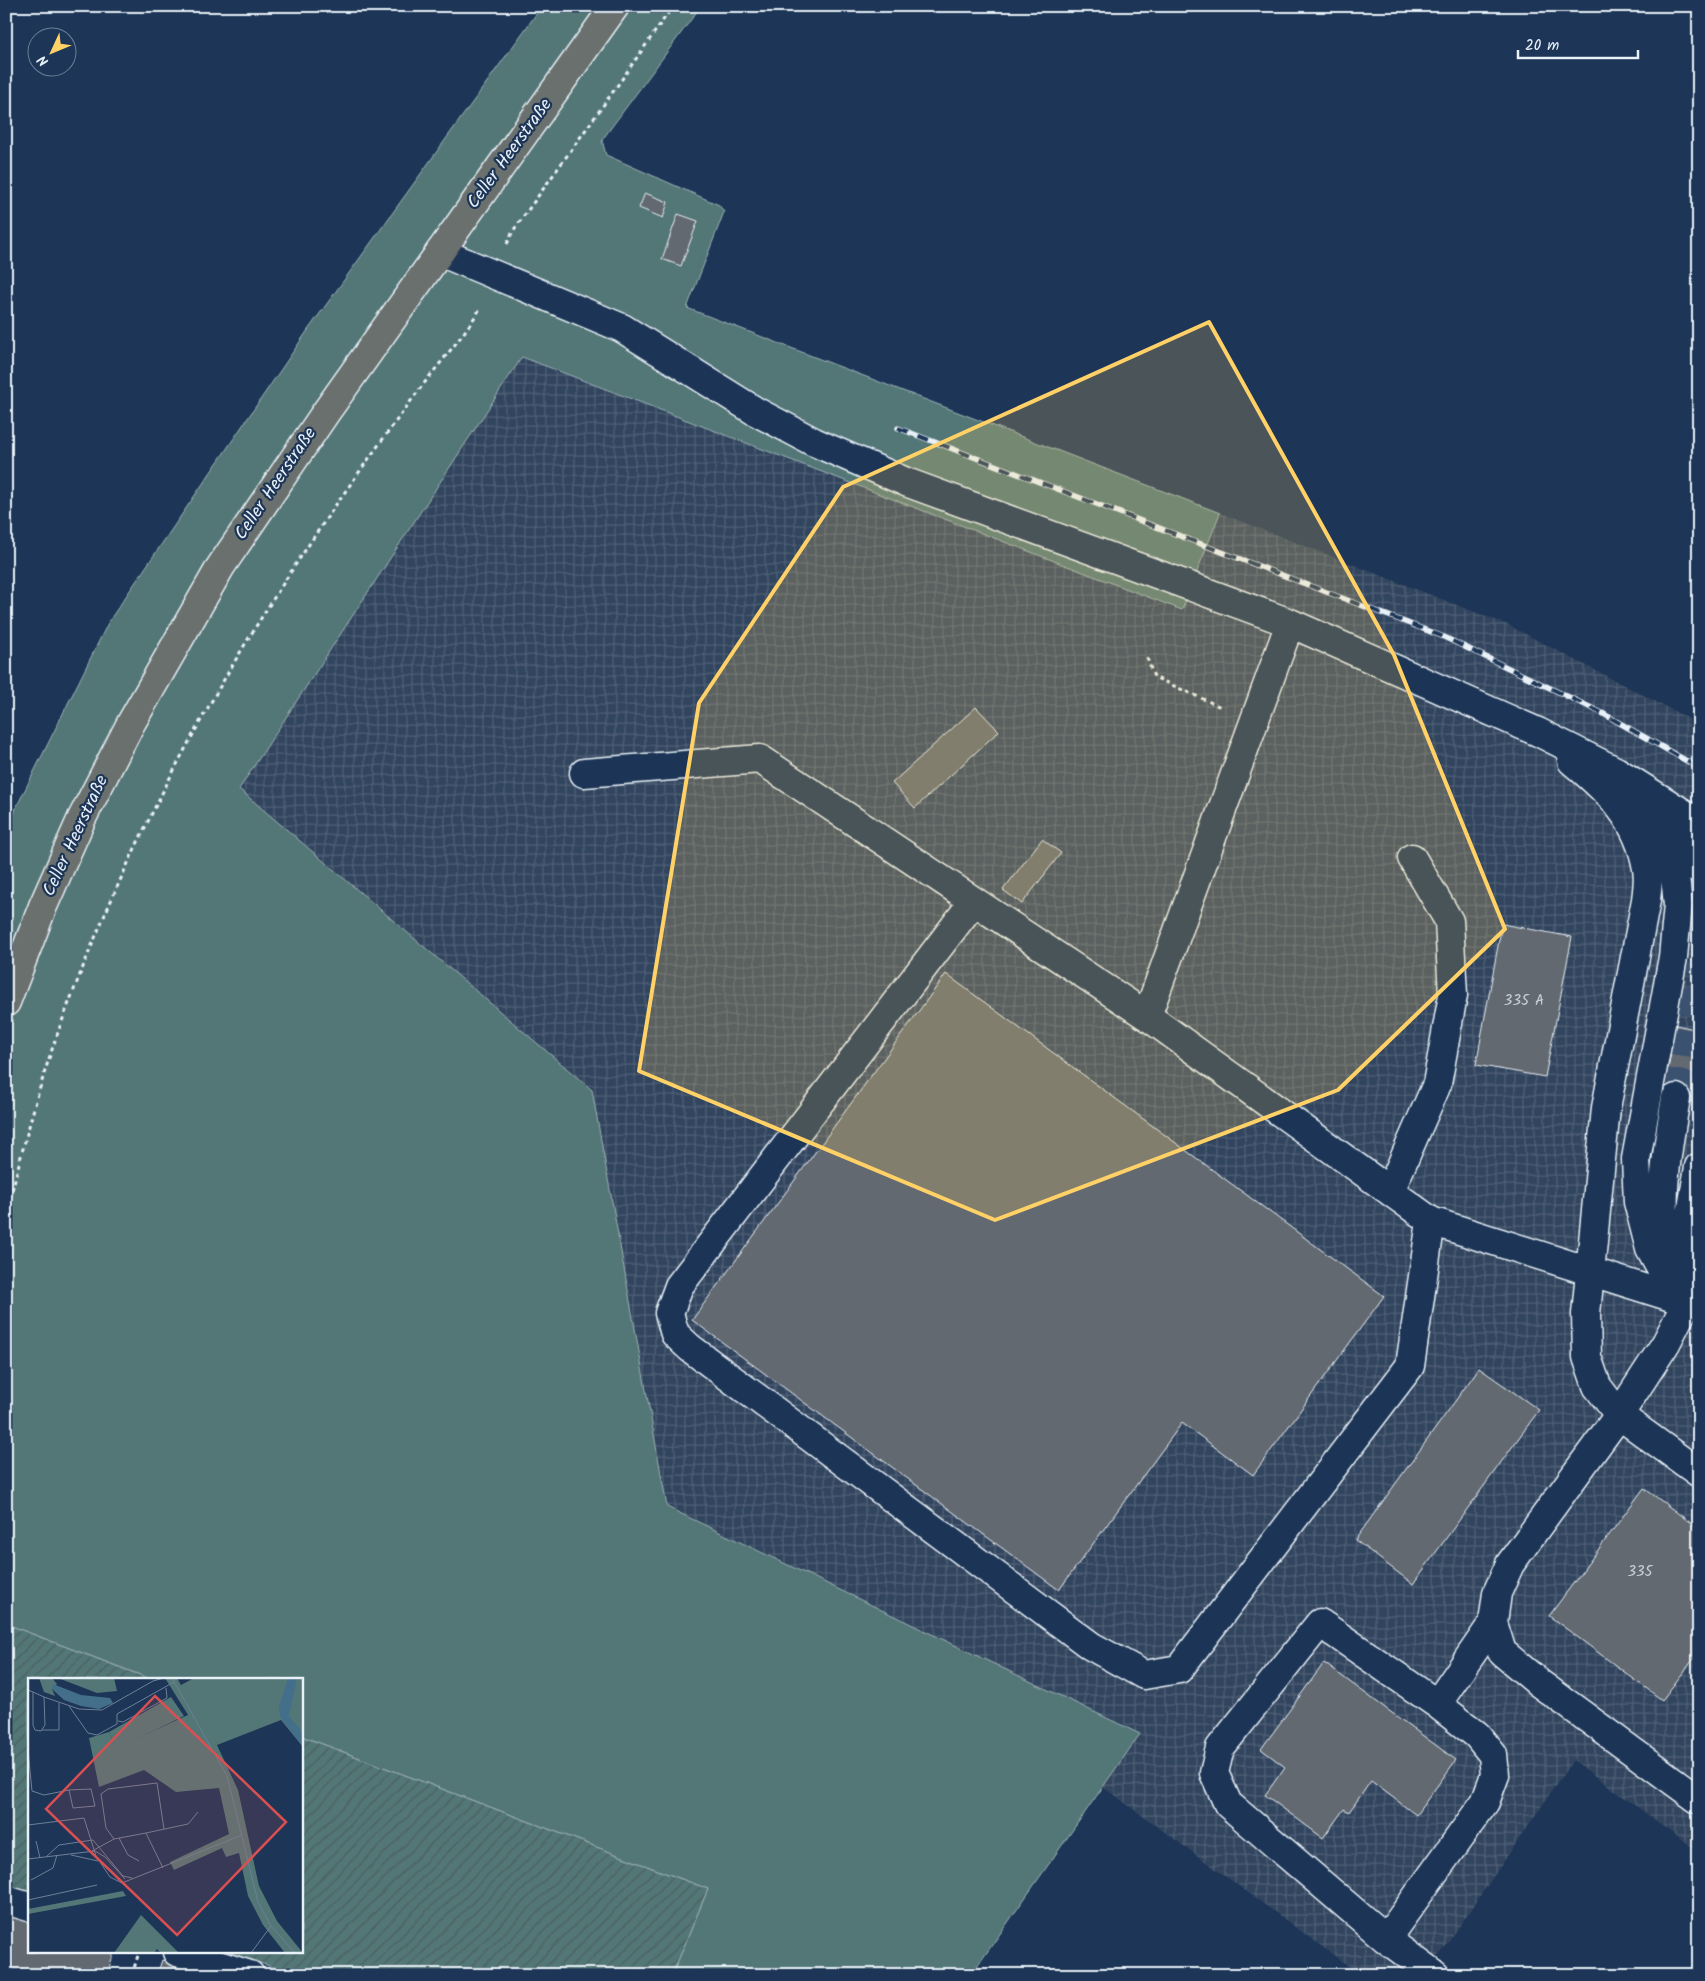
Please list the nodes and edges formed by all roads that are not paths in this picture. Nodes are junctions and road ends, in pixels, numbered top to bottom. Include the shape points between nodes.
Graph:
1 (614, 6) edge
2 (440, 252) junction
3 (1290, 623) junction
4 (1538, 732) junction
5 (1616, 771) junction
6 (584, 773) dead end
7 (1699, 823) edge
8 (1412, 858) dead end
9 (1699, 869) edge
10 (974, 901) junction
11 (6, 1002) edge
12 (1147, 1016) junction
13 (1676, 1098) tunnel mouth
14 (1699, 1167) edge
15 (1390, 1191) junction
16 (1431, 1221) junction
17 (1699, 1262) edge
18 (1590, 1272) junction
19 (1693, 1310) edge
20 (1619, 1415) junction
21 (1699, 1473) edge
22 (1493, 1623) junction
23 (1436, 1704) junction
24 (1699, 1800) edge
25 (6, 1900) edge
26 (28, 1906) edge
27 (1386, 1939) junction
28 (182, 1954) edge
29 (250, 1975) edge
30 (1435, 1975) edge

1 - 2 main road, Celler Heerstraße
2 - 3 lane via 622,328 755,410 874,469
2 - 11 main road, Celler Heerstraße via 216,574 130,723 82,818
3 - 4 lane
3 - 12 lane
4 - 5 lane
4 - 18 lane via 1603,787 1626,813 1641,841 1648,871 1646,900 1606,1108
5 - 7 lane
5 - 9 lane via 1671,816
5 - 19 lane via 1662,830 1674,866 1678,905 1673,957 1636,1159 1638,1202 1650,1249 1668,1282
6 - 10 lane via 760,759
8 - 15 lane via 1449,921 1453,994 1437,1084
10 - 12 lane
10 - 16 lane via 679,1286 669,1313 675,1334 690,1348 1091,1646 1144,1675 1178,1668 1410,1366
12 - 15 lane
13 - 19 lane via 1663,1199 1668,1256
14 - 19 lane via 1688,1232
15 - 16 lane
16 - 18 lane
17 - 19 lane
18 - 19 lane
18 - 20 lane via 1586,1314 1587,1357 1597,1386
19 - 20 lane via 1666,1342
20 - 21 lane
20 - 22 lane via 1510,1564 1497,1593
22 - 23 lane
22 - 24 lane via 1502,1652 1539,1683
23 - 27 lane via 1477,1735 1492,1755 1495,1775 1485,1802
23 - 27 lane via 1320,1623 1220,1748 1214,1773 1228,1804
25 - 26 lane
27 - 30 lane
28 - 29 lane

